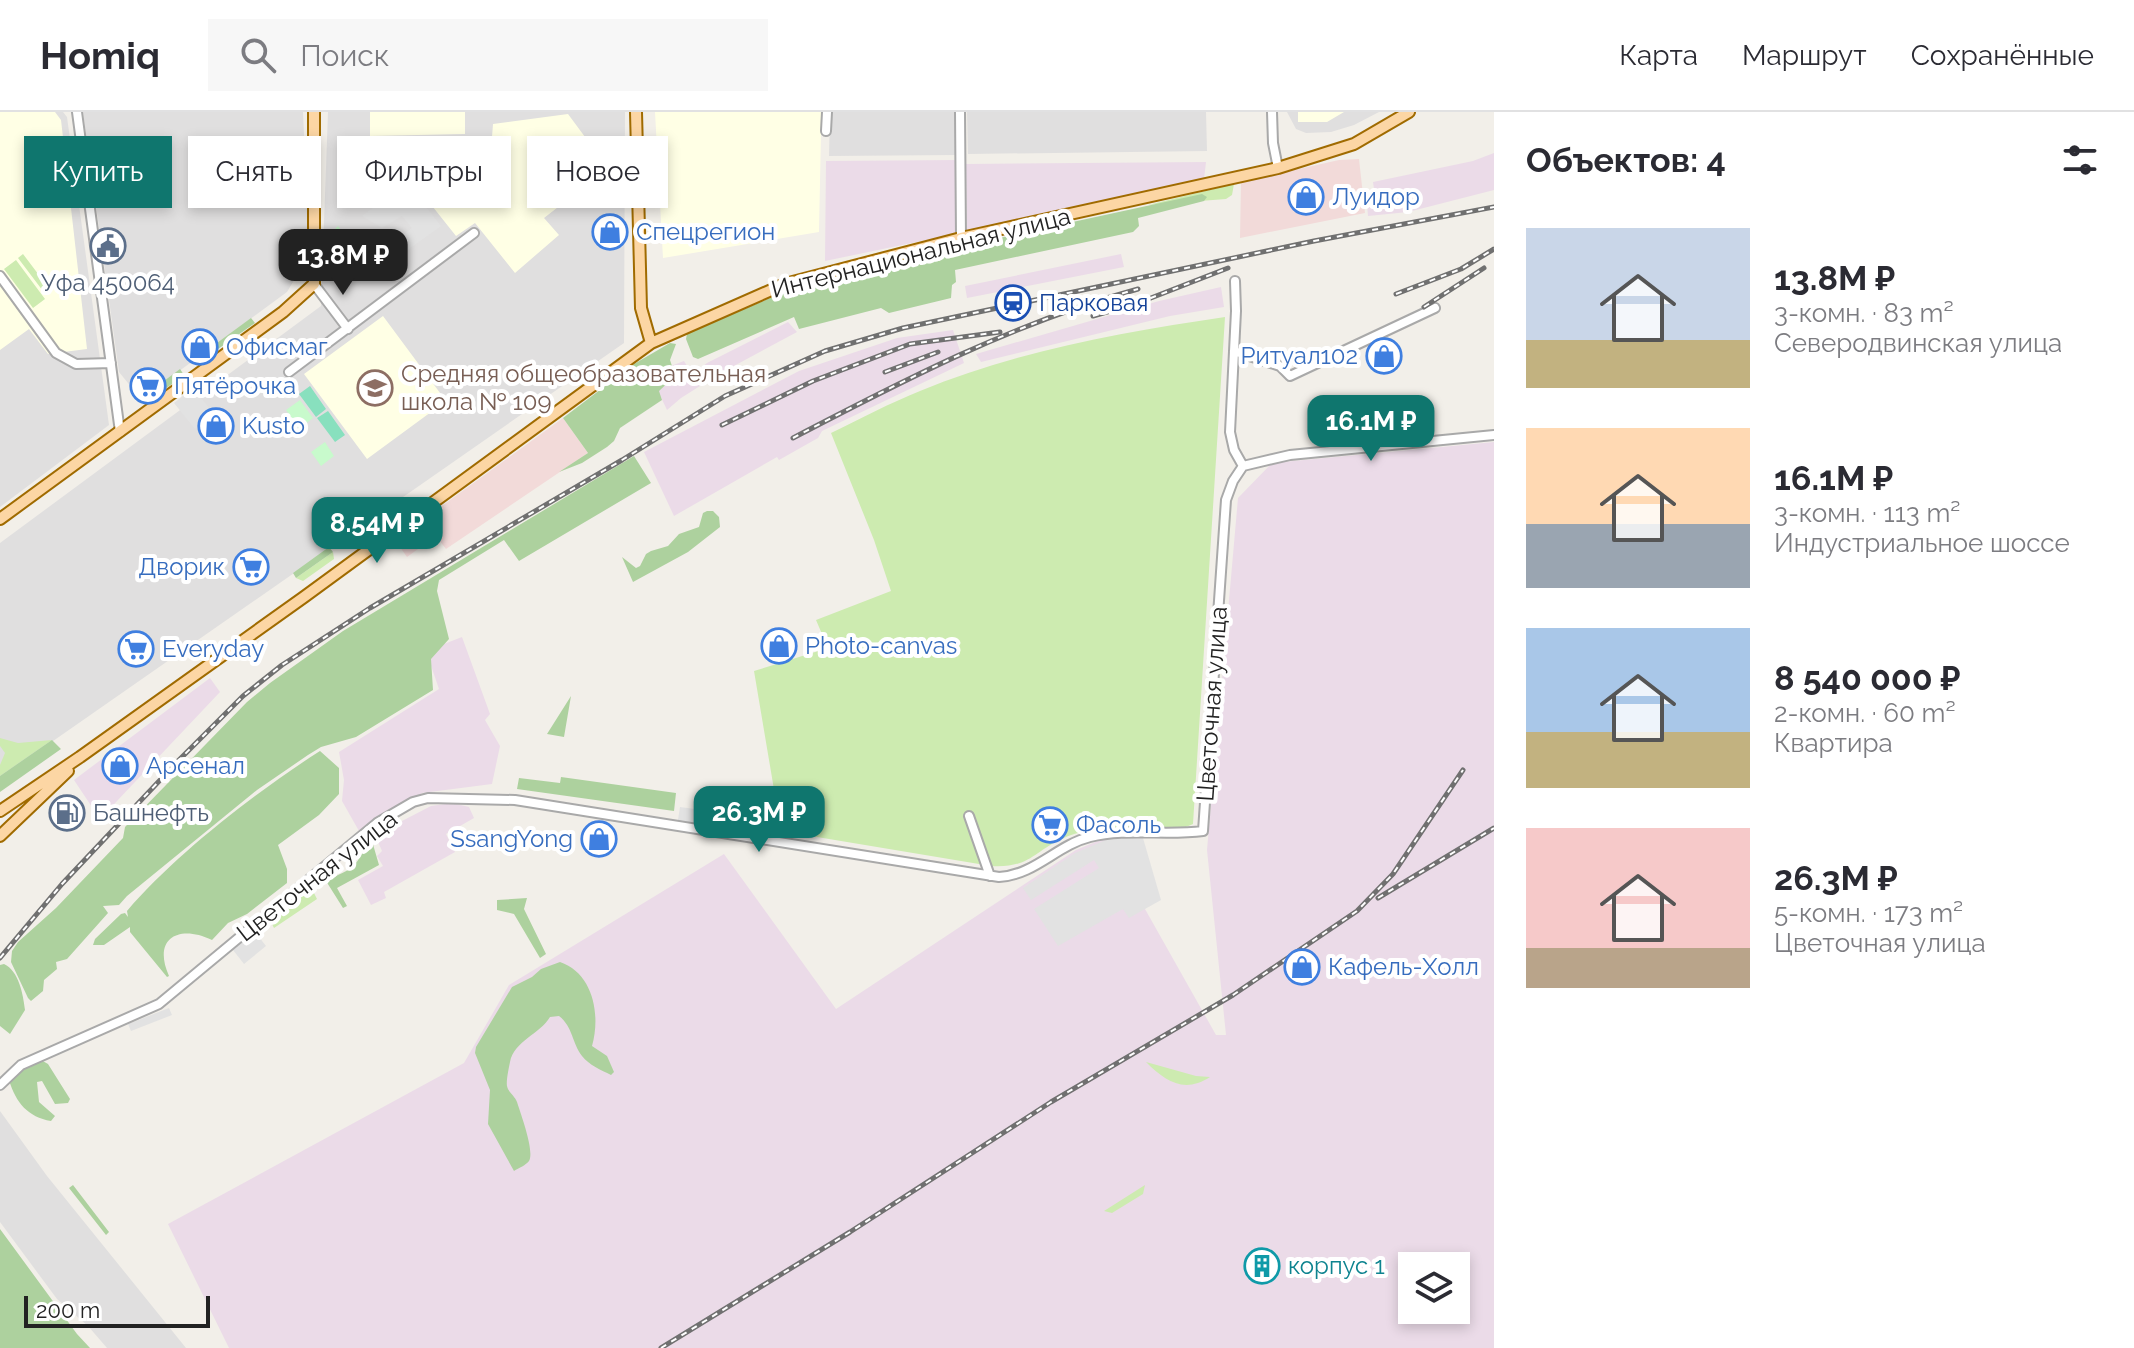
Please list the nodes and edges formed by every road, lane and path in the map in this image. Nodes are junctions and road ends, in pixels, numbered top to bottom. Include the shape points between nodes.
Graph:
1 (77, 112) edge
2 (314, 112) edge
3 (636, 112) edge
4 (827, 112) edge
5 (960, 112) edge
6 (1272, 112) edge
7 (1409, 112) edge
8 (826, 131) dead end
9 (1278, 168) junction
10 (474, 233) dead end
11 (961, 238) junction
12 (0, 276) edge
13 (1235, 281) dead end
14 (314, 284) junction
15 (1435, 308) dead end
16 (348, 329) junction
17 (651, 343) junction
18 (1234, 351) junction
19 (111, 363) junction
20 (289, 372) dead end
21 (120, 432) junction
22 (1494, 435) edge
23 (1243, 466) junction
24 (0, 519) edge
25 (80, 757) junction
26 (0, 811) edge
27 (969, 816) dead end
28 (0, 836) edge
29 (990, 876) junction
30 (0, 1085) edge

1 - 19 street
2 - 14 main road
3 - 17 main road via 641,308
4 - 8 street
5 - 11 street
6 - 9 street
7 - 9 main road, Интернациональная улица via 1354,144
9 - 11 main road, Интернациональная улица
10 - 16 street
11 - 17 main road, Интернациональная улица via 785,284
12 - 19 street via 56,353 76,364
13 - 18 street
14 - 16 street
14 - 21 main road
15 - 18 street via 1290,376 1280,366
16 - 20 street
17 - 25 main road, Интернациональная улица
18 - 23 street via 1230,432
19 - 21 street
21 - 24 main road
22 - 23 street via 1290,455
23 - 29 street, Цветочная улица via 1226,500 1203,831 1096,836 1022,873
25 - 26 main road, Интернациональная улица
25 - 28 main road, Интернациональная улица
27 - 29 street
29 - 30 street, Цветочная улица via 515,800 428,798 377,823 159,1004 21,1065

